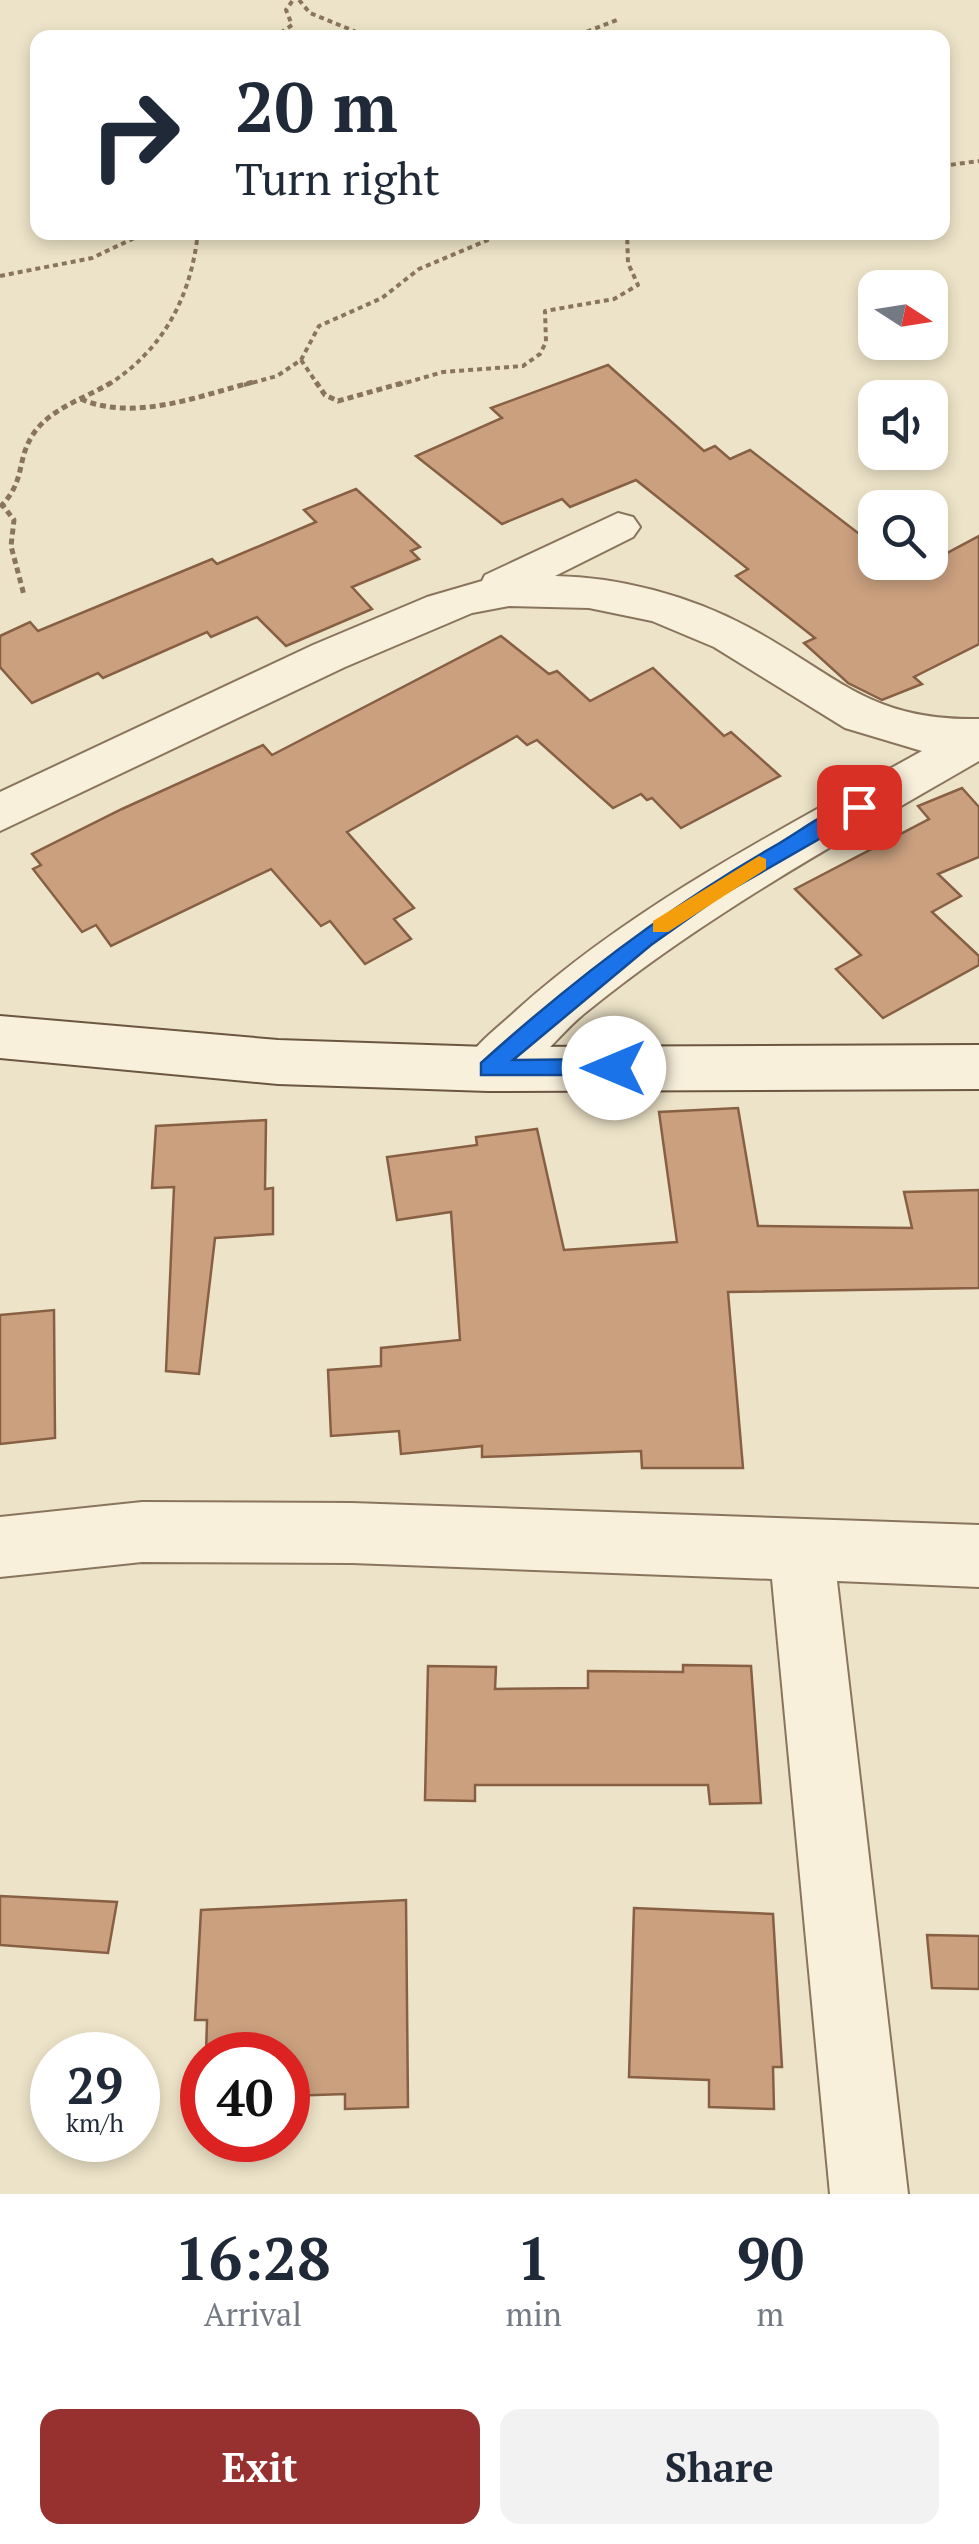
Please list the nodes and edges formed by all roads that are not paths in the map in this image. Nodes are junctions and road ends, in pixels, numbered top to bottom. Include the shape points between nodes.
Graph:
1 (618, 527) dead end
2 (480, 596) junction
3 (979, 738) edge
4 (0, 813) edge
5 (0, 1037) edge
6 (979, 1067) edge
7 (488, 1069) junction
8 (0, 1547) edge
9 (802, 1553) junction
10 (979, 1556) edge
11 (869, 2194) edge

1 - 2 street
2 - 3 street via 540,590 635,602 752,646 864,722 923,737
2 - 4 street via 324,658
3 - 7 street via 712,891 566,999
5 - 7 street via 278,1062
6 - 7 street
8 - 9 street via 180,1532
9 - 10 street
9 - 11 street

